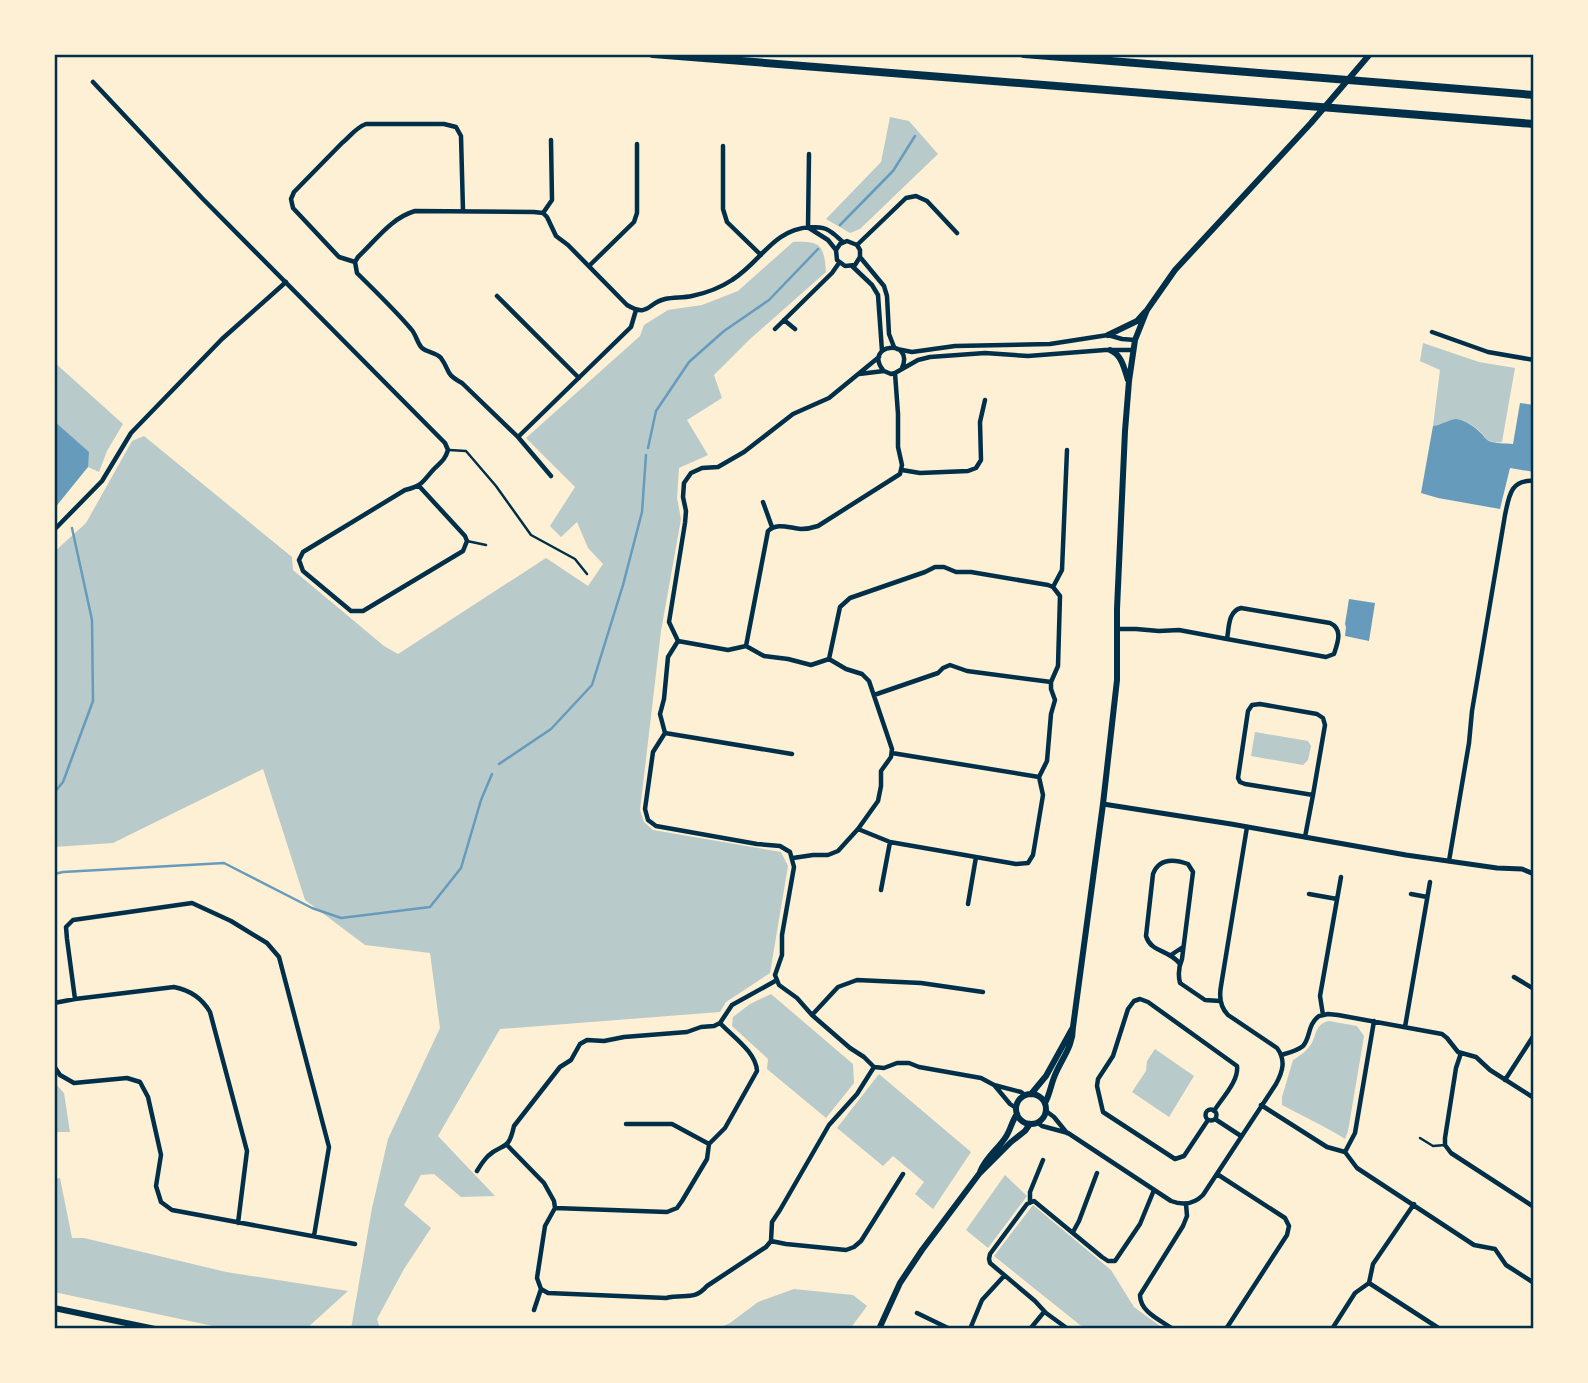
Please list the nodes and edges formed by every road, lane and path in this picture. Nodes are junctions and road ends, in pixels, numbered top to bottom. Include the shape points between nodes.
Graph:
1 (653, 54) edge
2 (1024, 54) edge
3 (1370, 54) edge
4 (93, 82) dead end
5 (1534, 95) edge
6 (1534, 124) edge
7 (551, 141) dead end
8 (636, 144) dead end
9 (723, 146) dead end
10 (809, 154) dead end
11 (463, 211) junction
12 (543, 214) junction
13 (808, 228) junction
14 (957, 233) dead end
15 (844, 242) junction
16 (857, 245) junction
17 (836, 250) junction
18 (761, 255) junction
19 (860, 257) junction
20 (355, 262) junction
21 (839, 263) junction
22 (852, 266) junction
23 (589, 267) junction
24 (286, 282) junction
25 (497, 296) dead end
26 (636, 310) junction
27 (1147, 310) junction
28 (784, 320) junction
29 (775, 329) dead end
30 (795, 329) dead end
31 (1432, 332) dead end
32 (1108, 335) junction
33 (1135, 340) junction
34 (896, 348) junction
35 (1110, 350) junction
36 (1133, 350) junction
37 (880, 354) junction
38 (1534, 360) edge
39 (901, 369) junction
40 (884, 371) junction
41 (895, 373) junction
42 (856, 374) junction
43 (579, 378) junction
44 (1129, 381) junction
45 (985, 400) dead end
46 (518, 437) junction
47 (448, 450) junction
48 (1067, 450) dead end
49 (902, 470) junction
50 (551, 476) dead end
51 (1534, 481) edge
52 (419, 486) junction
53 (762, 502) dead end
54 (772, 527) junction
55 (54, 530) edge
56 (467, 541) junction
57 (486, 545) dead end
58 (587, 574) dead end
59 (1053, 587) junction
60 (1117, 629) junction
61 (1227, 639) junction
62 (678, 641) junction
63 (746, 646) junction
64 (829, 659) junction
65 (1051, 682) junction
66 (874, 695) junction
67 (665, 733) junction
68 (892, 753) junction
69 (792, 754) dead end
70 (1039, 777) junction
71 (1313, 795) junction
72 (1103, 804) junction
73 (1247, 827) junction
74 (858, 829) junction
75 (1305, 837) junction
76 (890, 842) junction
77 (976, 857) junction
78 (793, 858) junction
79 (1449, 861) junction
80 (1534, 874) edge
81 (1341, 877) dead end
82 (1430, 882) dead end
83 (881, 890) dead end
84 (1309, 894) dead end
85 (1411, 894) dead end
86 (1427, 897) junction
87 (1337, 899) junction
88 (968, 904) dead end
89 (1183, 947) junction
90 (1171, 955) junction
91 (1180, 964) junction
92 (1514, 976) dead end
93 (776, 980) junction
94 (1534, 989) edge
95 (983, 992) dead end
96 (75, 999) junction
97 (1220, 1001) junction
98 (54, 1003) edge
99 (812, 1015) junction
100 (1323, 1015) junction
101 (1374, 1021) junction
102 (720, 1023) junction
103 (1073, 1027) junction
104 (1405, 1027) junction
105 (1534, 1035) edge
106 (1461, 1053) junction
107 (1282, 1055) junction
108 (54, 1066) edge
109 (874, 1067) junction
110 (1505, 1080) junction
111 (994, 1085) junction
112 (1028, 1095) junction
113 (1534, 1098) edge
114 (1045, 1103) junction
115 (1261, 1105) junction
116 (1017, 1111) junction
117 (1046, 1111) junction
118 (1214, 1111) junction
119 (1215, 1119) junction
120 (1208, 1120) junction
121 (1038, 1123) junction
122 (626, 1124) dead end
123 (1030, 1124) junction
124 (1068, 1133) junction
125 (1241, 1136) junction
126 (1420, 1138) dead end
127 (507, 1144) junction
128 (709, 1144) junction
129 (1445, 1145) junction
130 (1345, 1152) junction
131 (1043, 1160) dead end
132 (477, 1171) dead end
133 (1097, 1173) dead end
134 (903, 1174) dead end
135 (979, 1174) junction
136 (1217, 1174) junction
137 (1154, 1189) junction
138 (1030, 1202) junction
139 (1186, 1204) junction
140 (1414, 1204) junction
141 (1534, 1207) edge
142 (555, 1208) junction
143 (237, 1223) junction
144 (1073, 1232) junction
145 (314, 1236) junction
146 (771, 1241) junction
147 (355, 1244) dead end
148 (1004, 1276) junction
149 (1369, 1283) junction
150 (1534, 1283) edge
151 (541, 1289) junction
152 (54, 1308) edge
153 (534, 1310) dead end
154 (1044, 1311) junction
155 (917, 1313) dead end
156 (155, 1329) edge
157 (879, 1329) edge
158 (950, 1329) edge
159 (970, 1329) edge
160 (1030, 1329) edge
161 (1068, 1329) edge
162 (1173, 1329) edge
163 (1226, 1329) edge
164 (1332, 1329) edge
165 (1440, 1329) edge

1 - 6 highway
2 - 5 highway
3 - 27 main road via 1175,270
4 - 24 street
7 - 12 street via 552,200
8 - 23 street via 638,213
9 - 18 street via 727,222
10 - 13 street
11 - 12 street
11 - 20 street via 404,214
11 - 20 street via 461,136 456,127 357,127 291,199 293,208 339,257
12 - 23 street via 556,236
13 - 15 street via 825,229
13 - 17 street
13 - 18 street via 780,237
14 - 16 street via 927,201 916,196 905,198
15 - 16 street
15 - 17 street
16 - 19 street
17 - 21 street
18 - 26 street via 711,291 660,300 647,310
19 - 22 street
19 - 34 street via 884,286 889,334
20 - 46 street via 357,273 414,332 421,346 443,359 447,372
21 - 22 street
21 - 28 street
22 - 37 street via 878,295
23 - 26 street
24 - 47 street
24 - 55 street via 222,339 131,432 102,481
25 - 43 street
26 - 43 street via 631,327
27 - 32 main road via 1137,321
27 - 33 main road
28 - 29 street
28 - 30 street
31 - 38 street via 1488,352
32 - 33 street
32 - 34 street via 1050,344 955,346 912,352
33 - 36 main road
34 - 37 street
34 - 39 street via 904,358
35 - 36 street
35 - 39 street via 930,357
35 - 44 main road via 1121,359
36 - 44 main road
37 - 40 street
37 - 42 street
39 - 41 street
40 - 41 street
40 - 42 street
41 - 49 street
42 - 62 street via 829,398 793,414 744,452 718,467 691,473 684,483 685,523 669,622
43 - 46 street
44 - 60 main road
45 - 49 street via 980,422 981,460 976,468
46 - 50 street
47 - 52 street via 444,461
47 - 58 lane via 466,451 531,535 575,559
48 - 59 street via 1062,570
49 - 54 street via 818,526
51 - 79 street via 1516,486 1505,515
52 - 56 street
52 - 56 street via 303,552 299,561 303,571 351,611 363,611 463,551
53 - 54 street
54 - 63 street via 765,538
56 - 57 lane
59 - 64 street via 935,567 845,601
59 - 65 street via 1060,606 1058,666
60 - 61 street via 1180,629
60 - 72 main road via 1117,680
61 - 61 street via 1232,614 1241,608 1330,622 1339,632 1335,652 1329,657
62 - 63 street via 728,650
62 - 67 street via 668,657 660,714
63 - 64 street via 760,655 811,664
64 - 66 street via 862,674
65 - 66 street via 950,665
65 - 70 street via 1055,700 1047,761
66 - 68 street
67 - 69 street
67 - 78 street via 653,752 645,809 648,820 656,826 780,846
68 - 70 street
68 - 74 street via 881,771 878,801
70 - 77 street via 1043,795 1028,863
71 - 71 street via 1239,780 1252,705 1323,718
71 - 75 street
72 - 73 street
72 - 103 main road
73 - 75 street
73 - 97 street
74 - 76 street
74 - 78 street via 834,854
75 - 79 street
76 - 77 street
76 - 83 street
77 - 88 street
78 - 93 street
79 - 80 street
81 - 87 street
82 - 86 street
84 - 87 street
85 - 86 street
86 - 104 street
87 - 100 street via 1320,996
89 - 90 street
89 - 90 street via 1192,870 1185,863 1169,860 1153,874 1146,936 1151,946
89 - 91 street
90 - 91 street
91 - 97 street via 1182,985 1205,1000
92 - 94 street
93 - 99 street
93 - 102 street via 732,1005
95 - 99 street via 857,980 838,988
96 - 98 street
96 - 143 street via 174,987 205,1003 247,1151
96 - 145 street via 66,939 66,927 74,920 192,903 267,943 279,957 329,1147
97 - 107 street via 1228,1015
99 - 109 street
100 - 101 street
100 - 107 street via 1313,1021 1303,1046
101 - 104 street
101 - 130 street via 1355,1133
102 - 127 street via 687,1032 587,1040 514,1126
102 - 128 street via 752,1055 757,1071 725,1128
103 - 112 main road via 1046,1076
103 - 114 main road via 1071,1044
104 - 106 street via 1442,1034
105 - 110 street
106 - 110 street via 1476,1056
106 - 129 street
107 - 115 street via 1282,1072
108 - 143 street via 74,1083 127,1078 140,1082 148,1097 161,1155 156,1186 161,1202 172,1210
109 - 111 street via 909,1063 981,1078
109 - 146 street via 829,1125 772,1222
110 - 113 street
111 - 112 street
111 - 116 street
112 - 114 main road via 1039,1096
112 - 116 main road via 1019,1101
114 - 117 main road
115 - 125 street
115 - 130 street via 1327,1147
116 - 123 main road via 1022,1121
116 - 135 main road
117 - 121 main road
117 - 124 street
118 - 119 street
118 - 120 street via 1206,1112
118 - 120 street via 1236,1076 1237,1066 1148,1002 1132,1002 1113,1056 1098,1079 1103,1112 1177,1159 1184,1156
119 - 120 street
119 - 125 street
121 - 123 main road
121 - 124 street
122 - 128 street via 672,1124
123 - 135 main road
124 - 137 street
125 - 136 street
126 - 129 lane via 1433,1146
127 - 132 street via 489,1154
127 - 142 street via 544,1183
128 - 142 street via 707,1159 677,1208 667,1212
129 - 141 street
130 - 140 street via 1357,1168
131 - 138 street
133 - 144 street
134 - 146 street via 855,1247 846,1250
135 - 157 main road via 909,1267
136 - 139 street via 1200,1198
136 - 163 street via 1285,1218 1289,1228
137 - 139 street via 1171,1201
137 - 144 street via 1137,1229 1115,1261 1106,1260
138 - 144 street via 1038,1203
138 - 148 street via 989,1255 990,1263
139 - 162 street via 1183,1226 1139,1295 1145,1310
140 - 149 street via 1373,1264
140 - 150 street via 1474,1245 1494,1250 1506,1265
142 - 151 street via 545,1226 537,1278
143 - 145 street
145 - 147 street
146 - 151 street via 693,1297 548,1293
148 - 154 street
148 - 159 street via 982,1300
149 - 164 street via 1354,1293
149 - 165 street
151 - 153 street
152 - 156 main road
154 - 160 street
154 - 161 street
155 - 158 street

